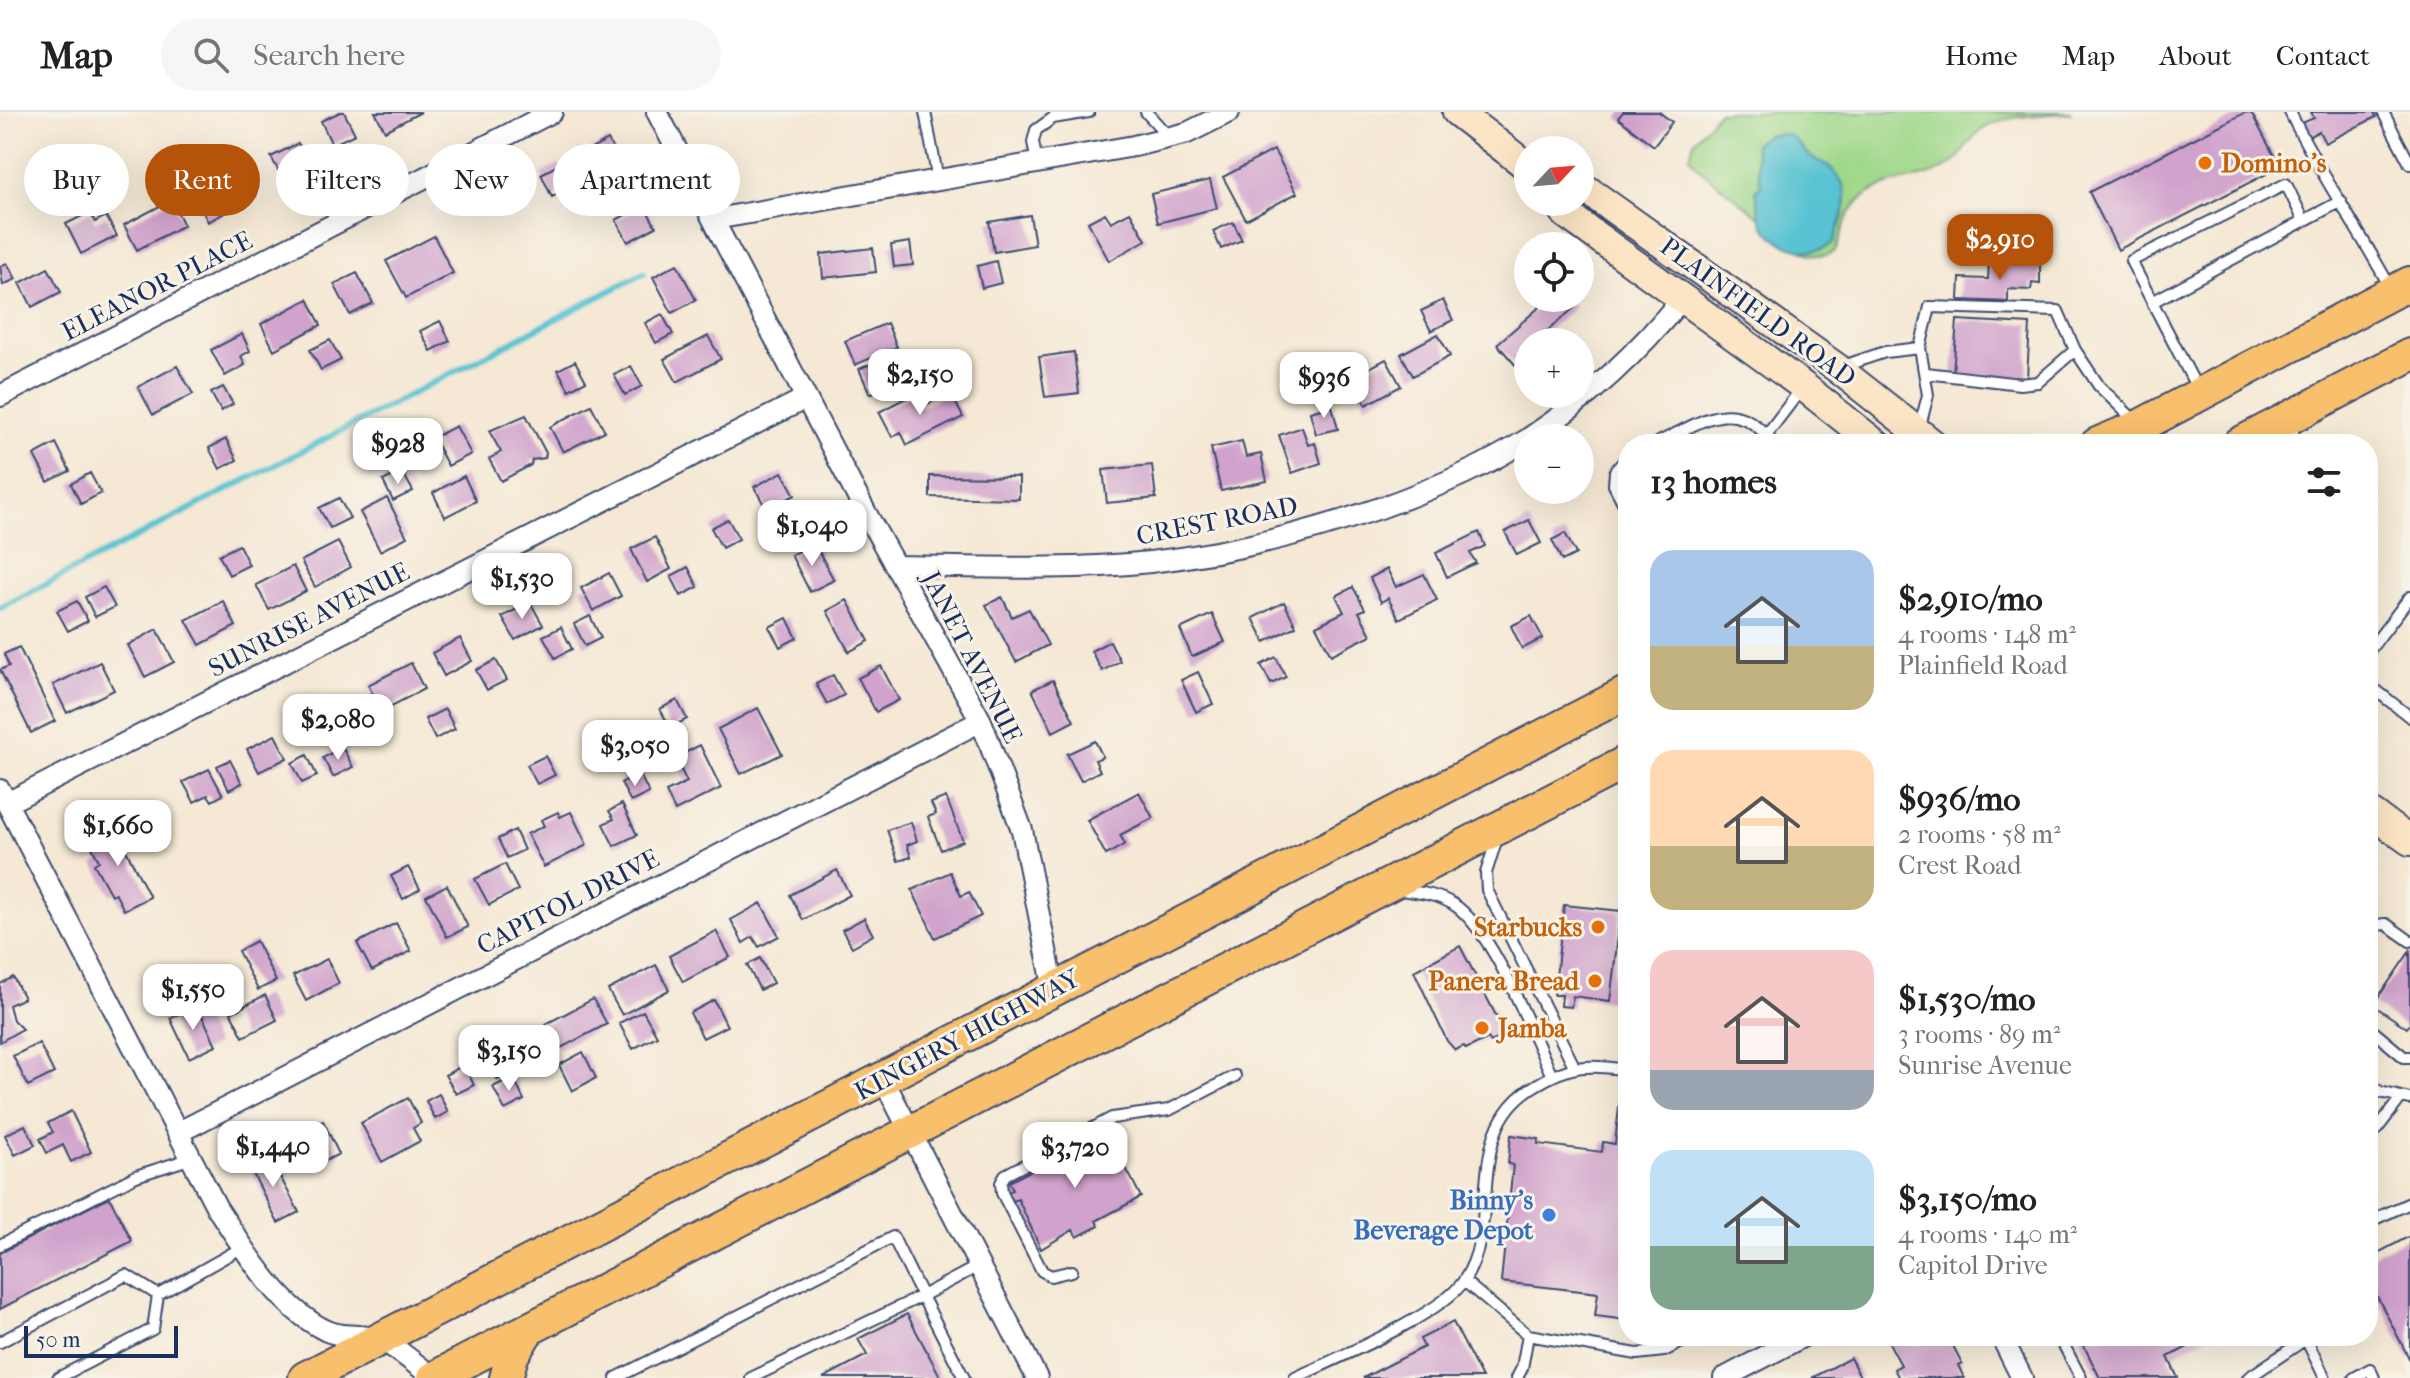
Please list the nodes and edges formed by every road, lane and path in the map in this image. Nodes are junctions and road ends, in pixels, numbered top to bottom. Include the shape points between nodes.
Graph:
1 (552, 112) edge
2 (657, 112) edge
3 (925, 112) edge
4 (1089, 112) edge
5 (1146, 112) edge
6 (1229, 112) edge
7 (1457, 112) edge
8 (2290, 112) edge
9 (2383, 112) edge
10 (1054, 115) edge
11 (1170, 138) junction
12 (1514, 156) edge
13 (1037, 163) junction
14 (2410, 164) edge
15 (938, 180) junction
16 (1594, 195) edge
17 (2341, 201) junction
18 (1569, 216) edge
19 (715, 219) junction
20 (2304, 221) junction
21 (2402, 288) edge
22 (1683, 297) junction
23 (2152, 302) junction
24 (1920, 348) junction
25 (2075, 350) junction
26 (2410, 355) edge
27 (1837, 368) junction
28 (1926, 373) junction
29 (1803, 386) junction
30 (2200, 394) junction
31 (0, 396) edge
32 (806, 398) junction
33 (1546, 424) edge
34 (2140, 426) junction
35 (2293, 430) edge
36 (1678, 434) edge
37 (1767, 434) joint
38 (1863, 434) edge
39 (1921, 434) edge
40 (1926, 434) edge
41 (2121, 434) edge
42 (1514, 446) edge
43 (1618, 468) edge
44 (1618, 493) edge
45 (896, 566) junction
46 (2410, 597) edge
47 (2378, 639) edge
48 (2378, 692) edge
49 (1618, 697) edge
50 (2410, 717) edge
51 (981, 721) junction
52 (1618, 766) edge
53 (4, 796) edge
54 (2378, 818) edge
55 (1501, 827) junction
56 (2410, 841) edge
57 (1381, 889) junction
58 (2378, 925) edge
59 (2410, 941) edge
60 (1054, 990) junction
61 (2378, 1035) edge
62 (2410, 1057) edge
63 (1574, 1066) junction
64 (1618, 1069) edge
65 (1235, 1076) dead end
66 (1552, 1076) junction
67 (883, 1079) junction
68 (2378, 1087) edge
69 (2405, 1099) edge
70 (2378, 1128) edge
71 (911, 1130) junction
72 (179, 1132) junction
73 (192, 1158) junction
74 (2410, 1203) edge
75 (2378, 1217) edge
76 (0, 1245) edge
77 (243, 1247) junction
78 (980, 1265) junction
79 (1072, 1271) dead end
80 (1464, 1281) junction
81 (158, 1295) junction
82 (922, 1296) junction
83 (526, 1333) junction
84 (1528, 1335) junction
85 (379, 1339) junction
86 (0, 1342) edge
87 (1674, 1346) edge
88 (1785, 1346) edge
89 (2006, 1346) edge
90 (2064, 1346) edge
91 (2296, 1346) edge
92 (2311, 1346) edge
93 (58, 1378) edge
94 (305, 1378) edge
95 (434, 1378) edge
96 (506, 1378) edge
97 (616, 1378) edge
98 (751, 1378) edge
99 (964, 1378) edge
100 (1037, 1378) edge
101 (1295, 1378) edge
102 (1517, 1378) edge
103 (1724, 1378) edge
104 (2022, 1378) edge
105 (2081, 1378) edge
106 (2248, 1378) edge
107 (2325, 1378) edge
108 (2354, 1378) edge
109 (2374, 1378) edge

1 - 31 street, ELEANOR PLACE
2 - 19 street, JANET AVENUE
3 - 15 lane
4 - 10 lane
5 - 11 lane
6 - 11 street
7 - 12 main road
8 - 17 lane
9 - 14 lane
10 - 13 lane via 1036,130
11 - 13 street
13 - 15 street
15 - 19 street
16 - 27 main road, PLAINFIELD ROAD
17 - 20 lane
17 - 21 lane
18 - 22 main road, PLAINFIELD ROAD
19 - 32 street, JANET AVENUE
20 - 23 lane
20 - 23 lane via 2286,184 2131,261
21 - 30 highway
22 - 29 main road, PLAINFIELD ROAD
22 - 33 street, CREST ROAD via 1607,378
23 - 30 lane
24 - 25 lane via 1930,307 2058,311
24 - 27 lane via 1885,352
24 - 28 lane
25 - 28 lane via 2038,382
25 - 34 lane via 2099,386
26 - 35 highway
27 - 39 main road, PLAINFIELD ROAD
28 - 40 lane
29 - 37 lane
29 - 38 main road, PLAINFIELD ROAD
30 - 34 highway
32 - 45 street, JANET AVENUE
32 - 53 street, SUNRISE AVENUE
34 - 41 highway
36 - 37 lane via 1725,413 1742,415
42 - 45 street, CREST ROAD via 1396,502 1244,547 1111,565
43 - 44 lane
45 - 51 street, JANET AVENUE
46 - 47 lane
48 - 50 lane
49 - 60 highway, KINGERY HIGHWAY
51 - 60 street, JANET AVENUE via 1022,830
51 - 72 street, CAPITOL DRIVE
52 - 55 highway
53 - 72 street
54 - 56 main road
55 - 57 highway
55 - 63 lane via 1486,873 1487,890
57 - 66 lane via 1426,893 1471,918
57 - 71 highway
58 - 59 lane via 2386,924
60 - 67 highway, KINGERY HIGHWAY
61 - 62 lane
63 - 64 lane
63 - 66 lane
65 - 79 lane via 1169,1110 1112,1118 1005,1175 1002,1193 1042,1271 1051,1276
66 - 80 lane via 1524,1091 1493,1133 1477,1246
67 - 71 street
67 - 85 highway, KINGERY HIGHWAY
68 - 69 lane
69 - 70 lane
71 - 78 street
71 - 83 highway
72 - 73 street
73 - 76 lane via 136,1176
73 - 77 street
74 - 75 lane
77 - 81 lane
77 - 85 street via 296,1309 324,1330
78 - 82 lane
78 - 100 street
80 - 84 lane
80 - 101 lane via 1439,1305
81 - 86 lane via 126,1275
81 - 93 lane via 153,1329
82 - 97 lane via 893,1237
82 - 98 lane
82 - 99 lane
83 - 95 highway
83 - 96 highway
84 - 87 lane via 1637,1354
84 - 102 lane
85 - 94 highway, KINGERY HIGHWAY
85 - 95 street
88 - 103 street
89 - 104 street
90 - 105 lane
91 - 106 lane
92 - 107 lane
108 - 109 lane via 2370,1369

